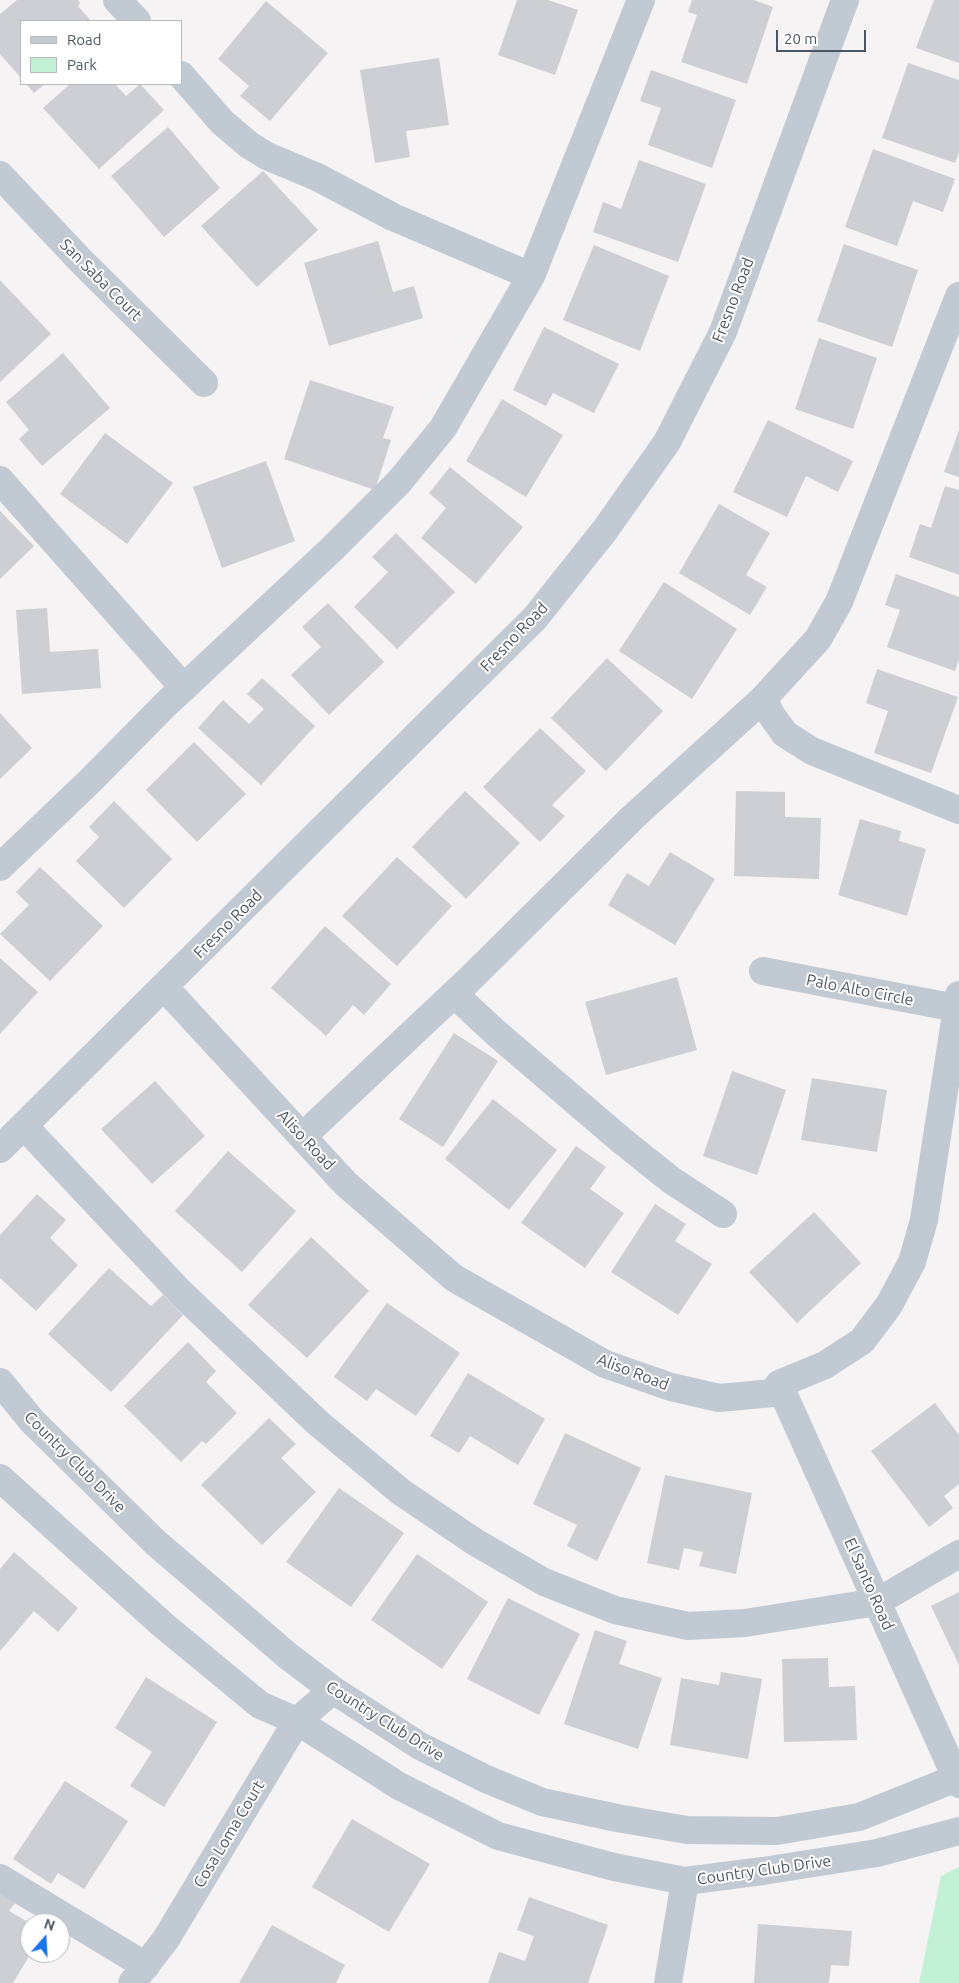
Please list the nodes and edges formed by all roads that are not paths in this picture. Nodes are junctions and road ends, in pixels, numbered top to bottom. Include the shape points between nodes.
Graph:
1 (117, 0) edge
2 (641, 0) edge
3 (845, 0) edge
4 (136, 20) edge
5 (182, 76) edge
6 (0, 175) edge
7 (531, 276) junction
8 (959, 296) edge
9 (204, 383) dead end
10 (0, 480) edge
11 (184, 688) junction
12 (763, 699) junction
13 (959, 810) edge
14 (0, 867) edge
15 (763, 971) dead end
16 (164, 987) junction
17 (454, 994) junction
18 (958, 1002) edge
19 (24, 1126) junction
20 (303, 1136) junction
21 (0, 1149) edge
22 (723, 1214) dead end
23 (0, 1382) edge
24 (778, 1384) junction
25 (0, 1478) edge
26 (959, 1554) edge
27 (877, 1602) junction
28 (333, 1690) junction
29 (297, 1721) junction
30 (958, 1780) edge
31 (959, 1831) edge
32 (0, 1878) edge
33 (685, 1881) junction
34 (139, 1975) edge
35 (668, 1983) edge

1 - 4 street
2 - 7 street
3 - 16 street, Fresno Road via 723,332 667,442 605,530 535,618
5 - 7 street via 222,122 267,156 393,217
6 - 9 street, San Saba Court
7 - 11 street via 443,428 418,460 332,549
8 - 12 street via 839,602 818,639
10 - 11 street
11 - 14 street
12 - 13 street via 785,734 812,752
12 - 17 street via 633,817
15 - 18 street, Palo Alto Circle
16 - 19 street, Fresno Road
16 - 20 street, Aliso Road
17 - 20 street
17 - 22 street via 592,1116 671,1180
18 - 24 street, Aliso Road via 924,1220 912,1262 889,1305 862,1341 825,1366
19 - 21 street, Fresno Road
19 - 27 street via 181,1293 318,1423 401,1492 475,1542 544,1582 615,1610 688,1626 745,1623
20 - 24 street, Aliso Road via 346,1184 454,1278 605,1364 671,1387 719,1398 772,1393
23 - 28 street, Country Club Drive via 33,1422 156,1542 288,1656
24 - 27 street, El Santo Road
25 - 29 street, Country Club Drive via 163,1625 260,1705
26 - 27 street
27 - 30 street, El Santo Road
28 - 29 street, Cosa Loma Court
28 - 30 street, Country Club Drive via 420,1746 542,1802 687,1830 777,1831 859,1817
29 - 33 street, Country Club Drive via 399,1786 498,1836 614,1867
29 - 34 street, Cosa Loma Court via 166,1939
31 - 33 street, Country Club Drive via 876,1853
32 - 34 street
33 - 35 street

